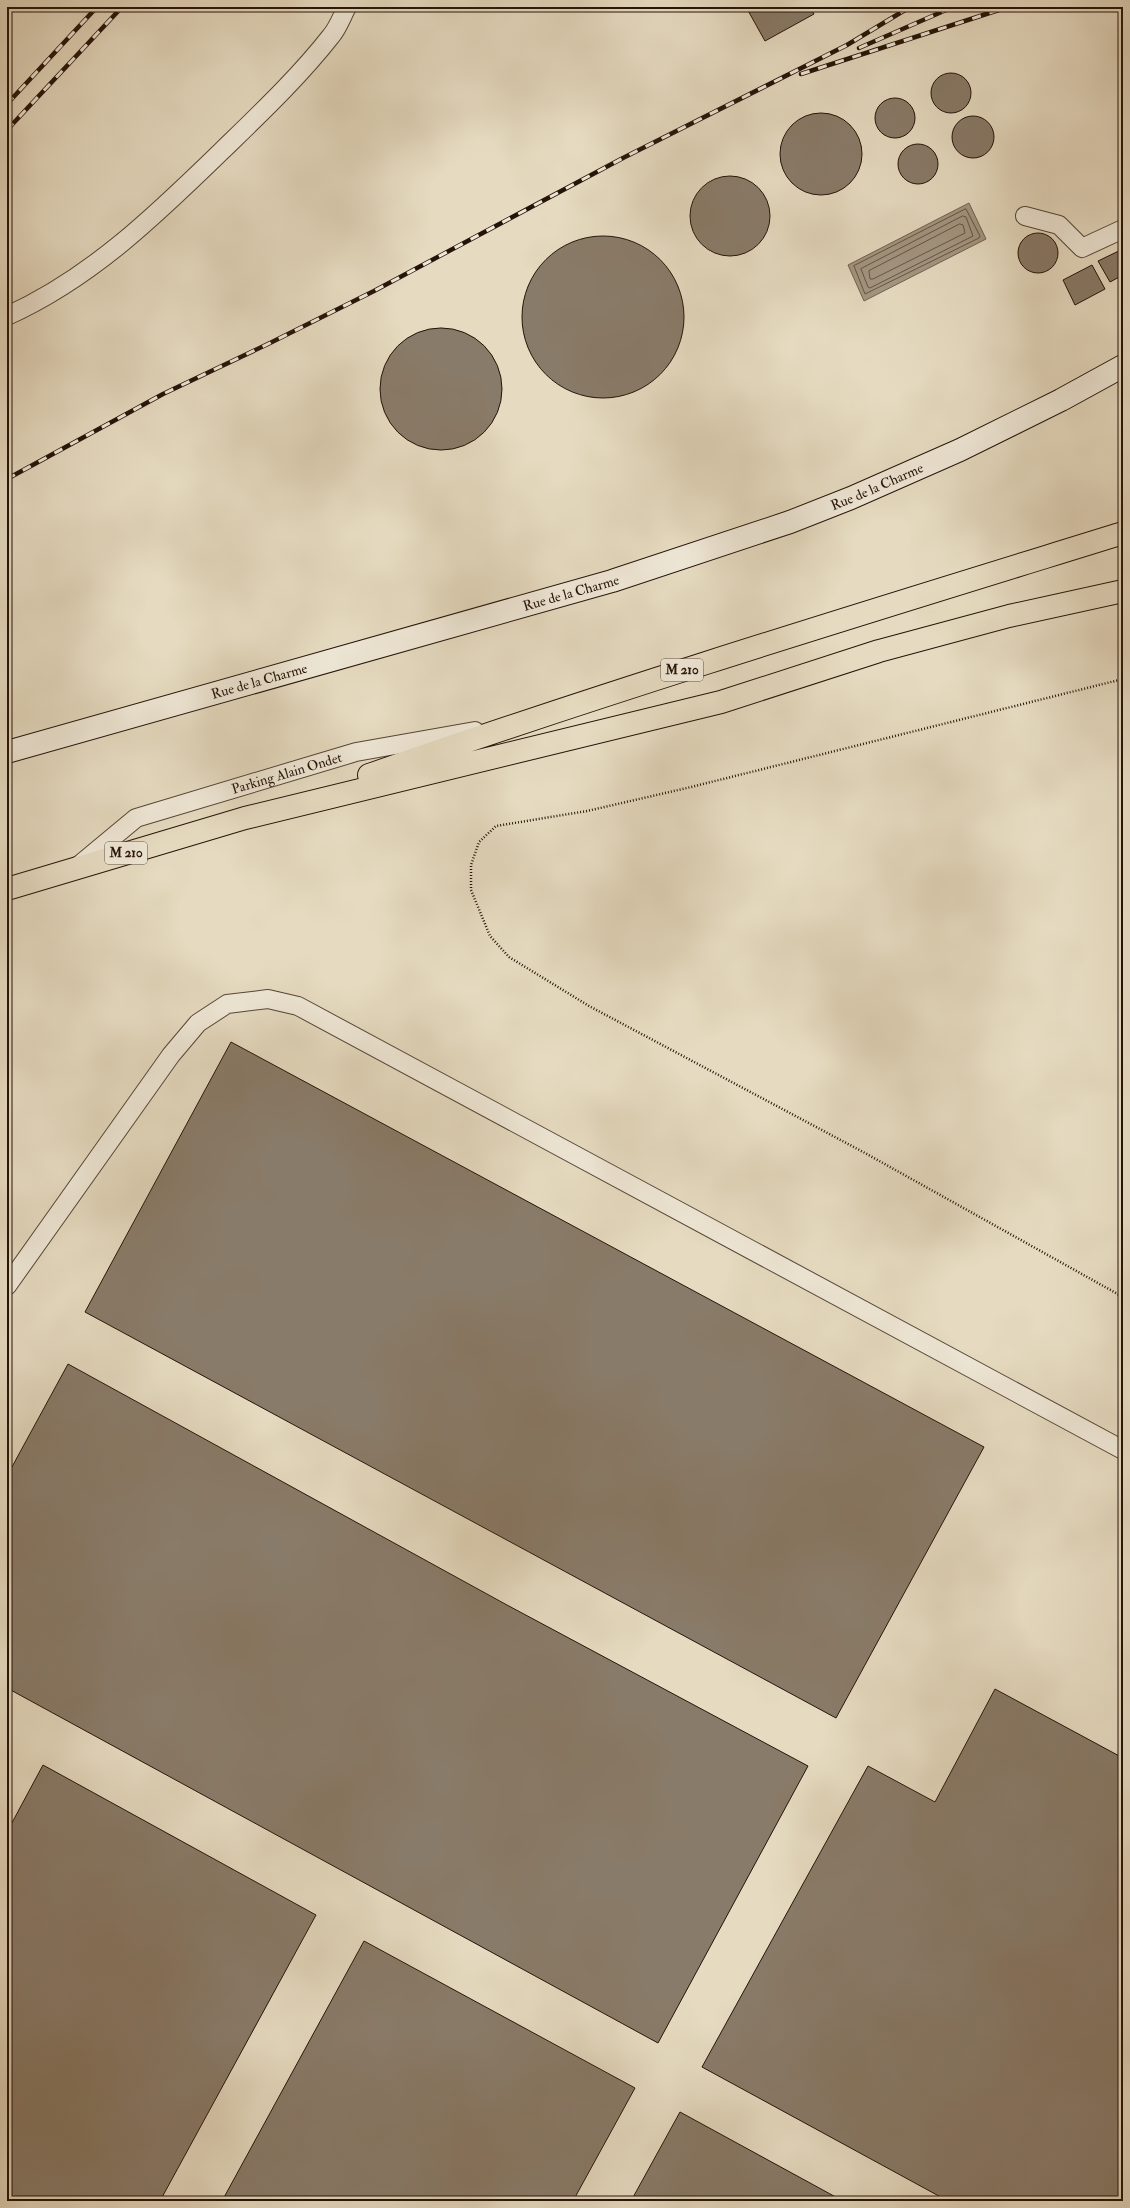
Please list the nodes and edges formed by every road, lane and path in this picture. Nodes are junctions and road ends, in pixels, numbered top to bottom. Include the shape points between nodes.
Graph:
1 (347, 7) edge
2 (1025, 216) dead end
3 (1123, 229) edge
4 (7, 316) edge
5 (1120, 369) edge
6 (1123, 533) edge
7 (1123, 591) edge
8 (1123, 679) edge
9 (515, 724) junction
10 (7, 752) edge
11 (245, 818) junction
12 (78, 867) junction
13 (7, 889) edge
14 (7, 1286) edge
15 (1123, 1298) edge
16 (1123, 1450) edge

1 - 4 lane via 332,35 275,98 141,228 97,264 58,290
2 - 3 lane via 1059,225 1082,248
5 - 10 street, Rue de la Charme via 960,450 790,522 612,581
6 - 9 main road, M 210 via 680,670
7 - 11 main road, M 210 via 1009,616 879,651 721,702
8 - 15 path via 687,788 587,811 496,826 479,842 471,865 471,890 490,936 509,957 589,1006 865,1153
9 - 11 main road, M 210
9 - 12 lane, Parking Alain Ondet via 356,752 136,818
11 - 12 main road, M 210
12 - 13 main road, M 210
14 - 16 lane via 170,1055 198,1023 227,1004 268,999 298,1006

